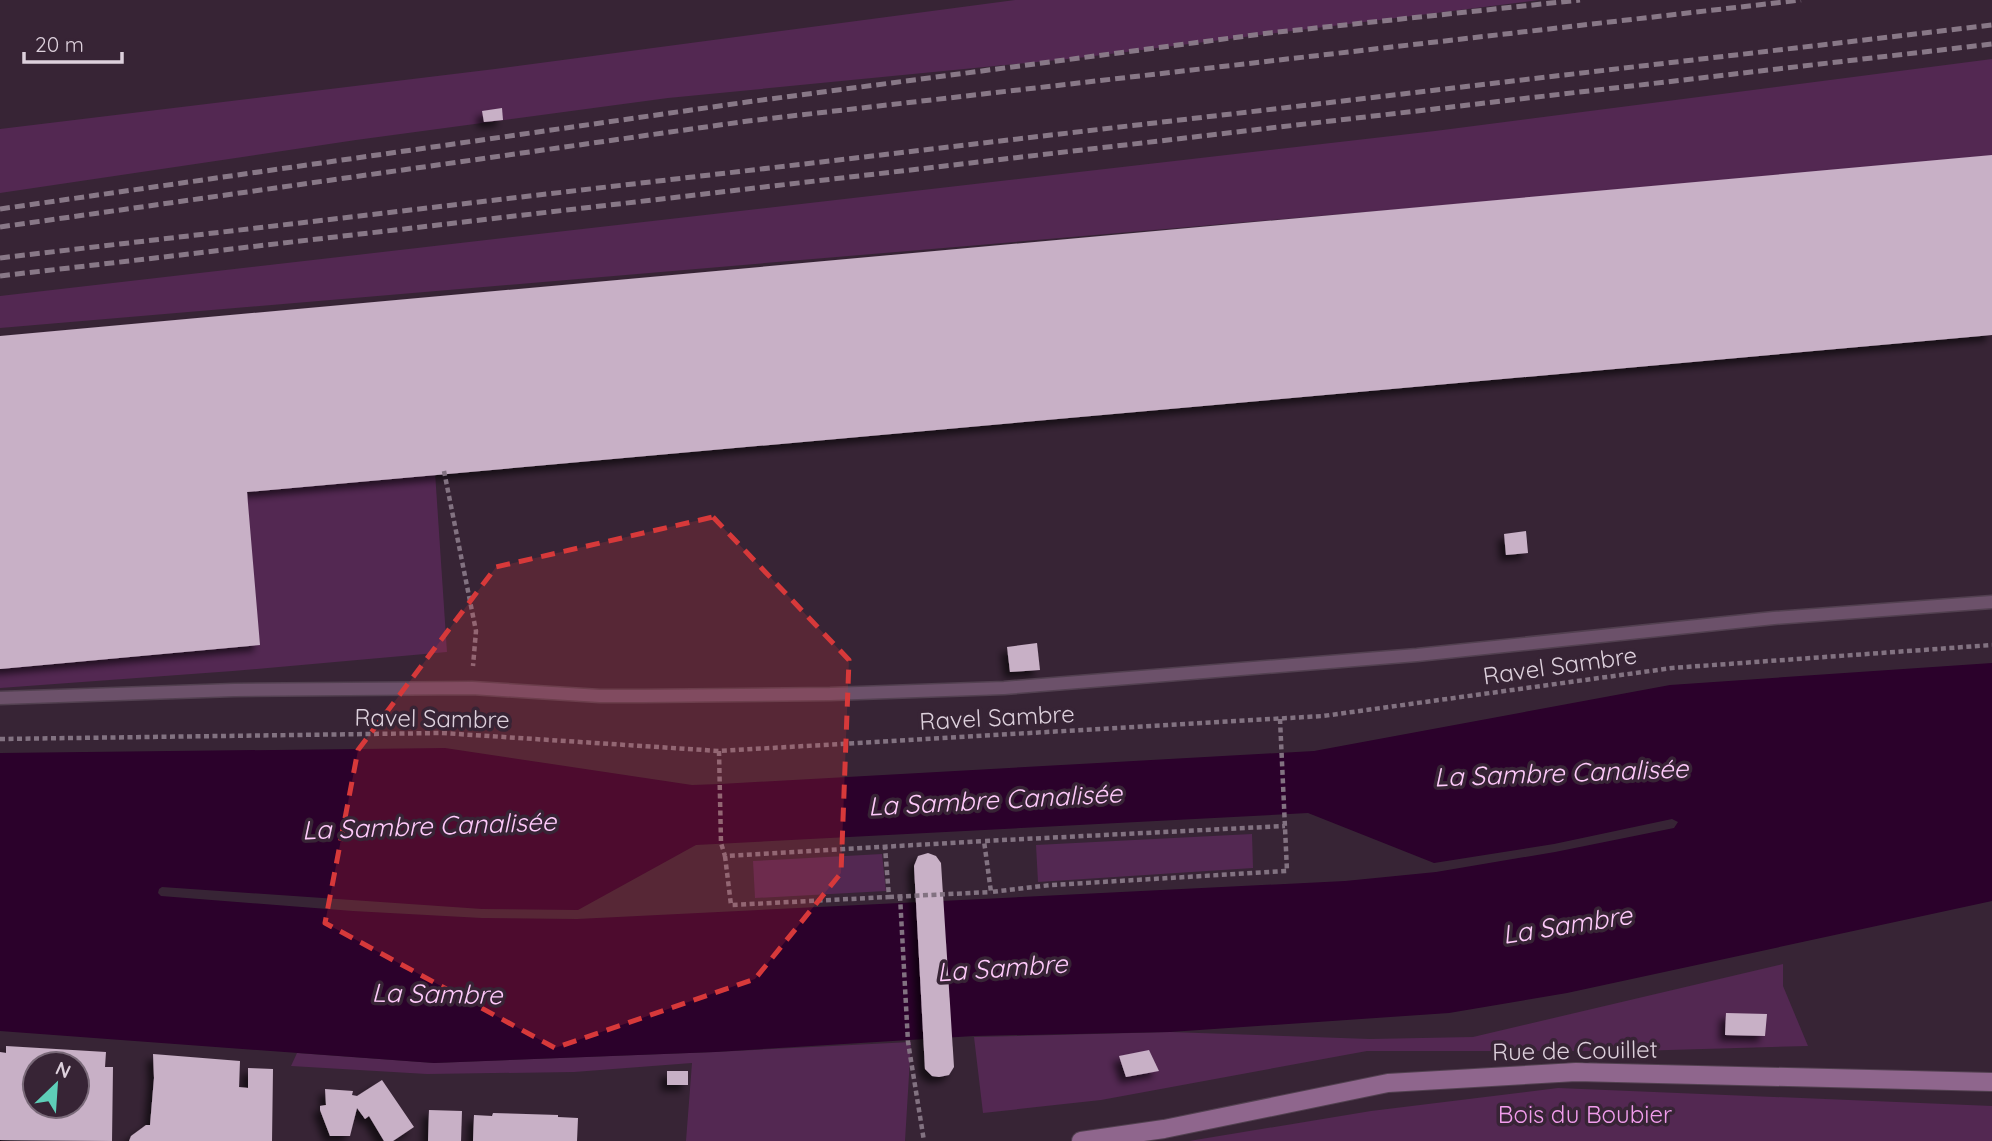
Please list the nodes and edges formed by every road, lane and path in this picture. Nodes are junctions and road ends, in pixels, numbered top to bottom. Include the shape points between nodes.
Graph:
1 (444, 471) dead end
2 (1992, 602) edge
3 (1992, 645) edge
4 (472, 688) junction
5 (0, 698) edge
6 (1280, 719) junction
7 (0, 739) edge
8 (719, 751) junction
9 (1285, 826) junction
10 (984, 841) junction
11 (885, 846) junction
12 (725, 856) junction
13 (991, 892) junction
14 (888, 897) junction
15 (900, 899) junction
16 (1992, 1082) edge
17 (924, 1141) edge
18 (1081, 1141) edge

1 - 4 path via 475,631
2 - 4 lane via 1004,688 600,696
3 - 6 path, Ravel Sambre via 1672,668
4 - 5 lane
6 - 8 path, Ravel Sambre
6 - 9 path
7 - 8 path, Ravel Sambre via 442,733
8 - 12 path
9 - 10 path
9 - 13 path via 1287,871
10 - 11 path
10 - 13 path
11 - 12 path
11 - 14 path
12 - 14 path via 731,905
13 - 15 path
14 - 15 path
15 - 17 path via 908,1042
16 - 18 main road, Rue de Couillet via 1576,1072 1388,1083 1164,1129

